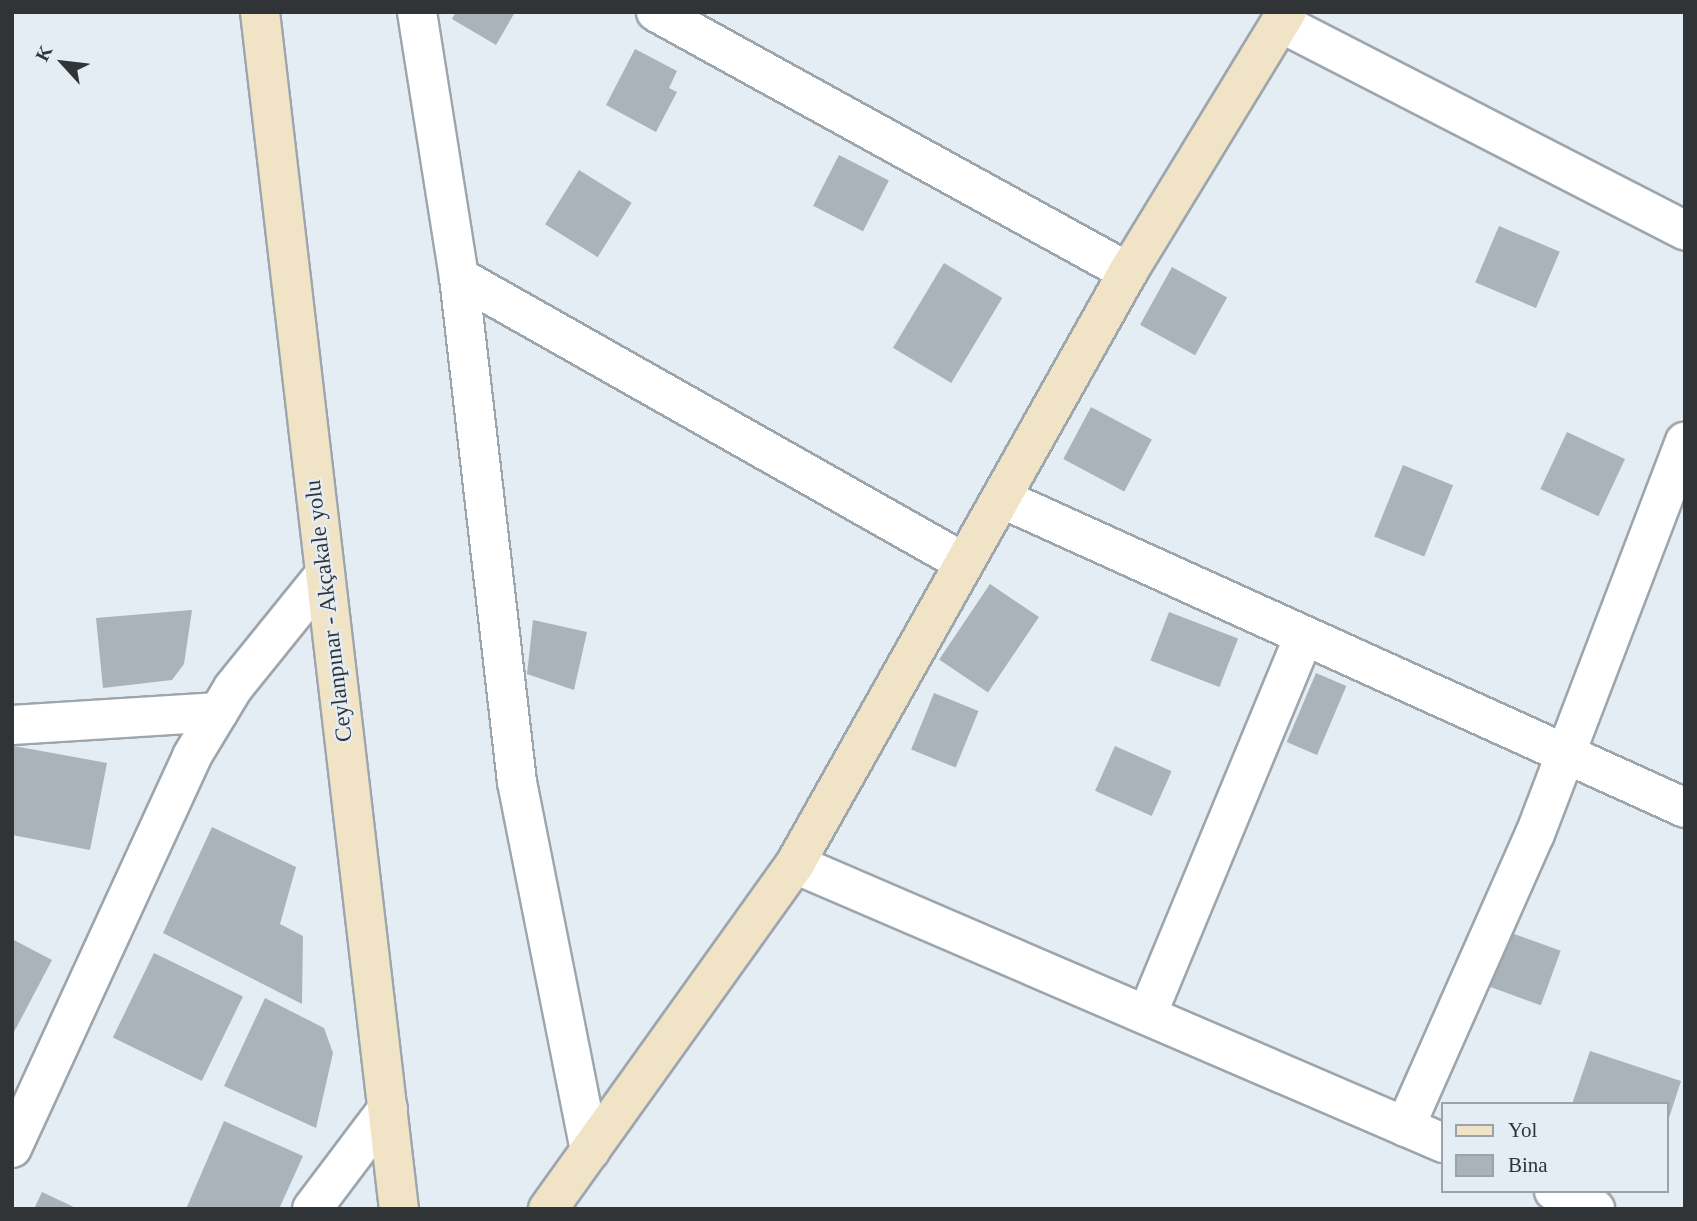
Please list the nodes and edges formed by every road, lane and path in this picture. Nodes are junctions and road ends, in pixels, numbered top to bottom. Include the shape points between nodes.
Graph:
1 (260, 12) edge
2 (417, 12) edge
3 (656, 12) edge
4 (1284, 18) edge
5 (1685, 231) edge
6 (1128, 272) junction
7 (459, 277) junction
8 (1685, 442) edge
9 (1003, 499) junction
10 (962, 562) junction
11 (325, 574) junction
12 (1304, 636) junction
13 (219, 712) junction
14 (12, 725) edge
15 (1565, 753) junction
16 (1685, 808) edge
17 (795, 864) junction
18 (1147, 1015) junction
19 (388, 1108) junction
20 (1405, 1127) junction
21 (1442, 1143) edge
22 (12, 1148) edge
23 (590, 1151) junction
24 (1559, 1193) edge
25 (312, 1209) edge
26 (399, 1209) edge
27 (548, 1209) edge
28 (1595, 1209) edge

1 - 11 street, Ceylanpınar - Akçakale yolu
2 - 7 street
3 - 6 street
4 - 5 street
4 - 6 street
6 - 9 street
7 - 10 street
7 - 23 street via 517,782
8 - 15 street
9 - 10 street
9 - 12 street
10 - 17 street
11 - 13 street
11 - 19 street, Ceylanpınar - Akçakale yolu
12 - 15 street
12 - 18 street
13 - 14 street
13 - 22 street via 192,756
15 - 16 street
15 - 20 street
17 - 18 street
17 - 23 street
18 - 20 street
19 - 25 street
19 - 26 street, Ceylanpınar - Akçakale yolu
20 - 21 street
23 - 27 street
24 - 28 street

